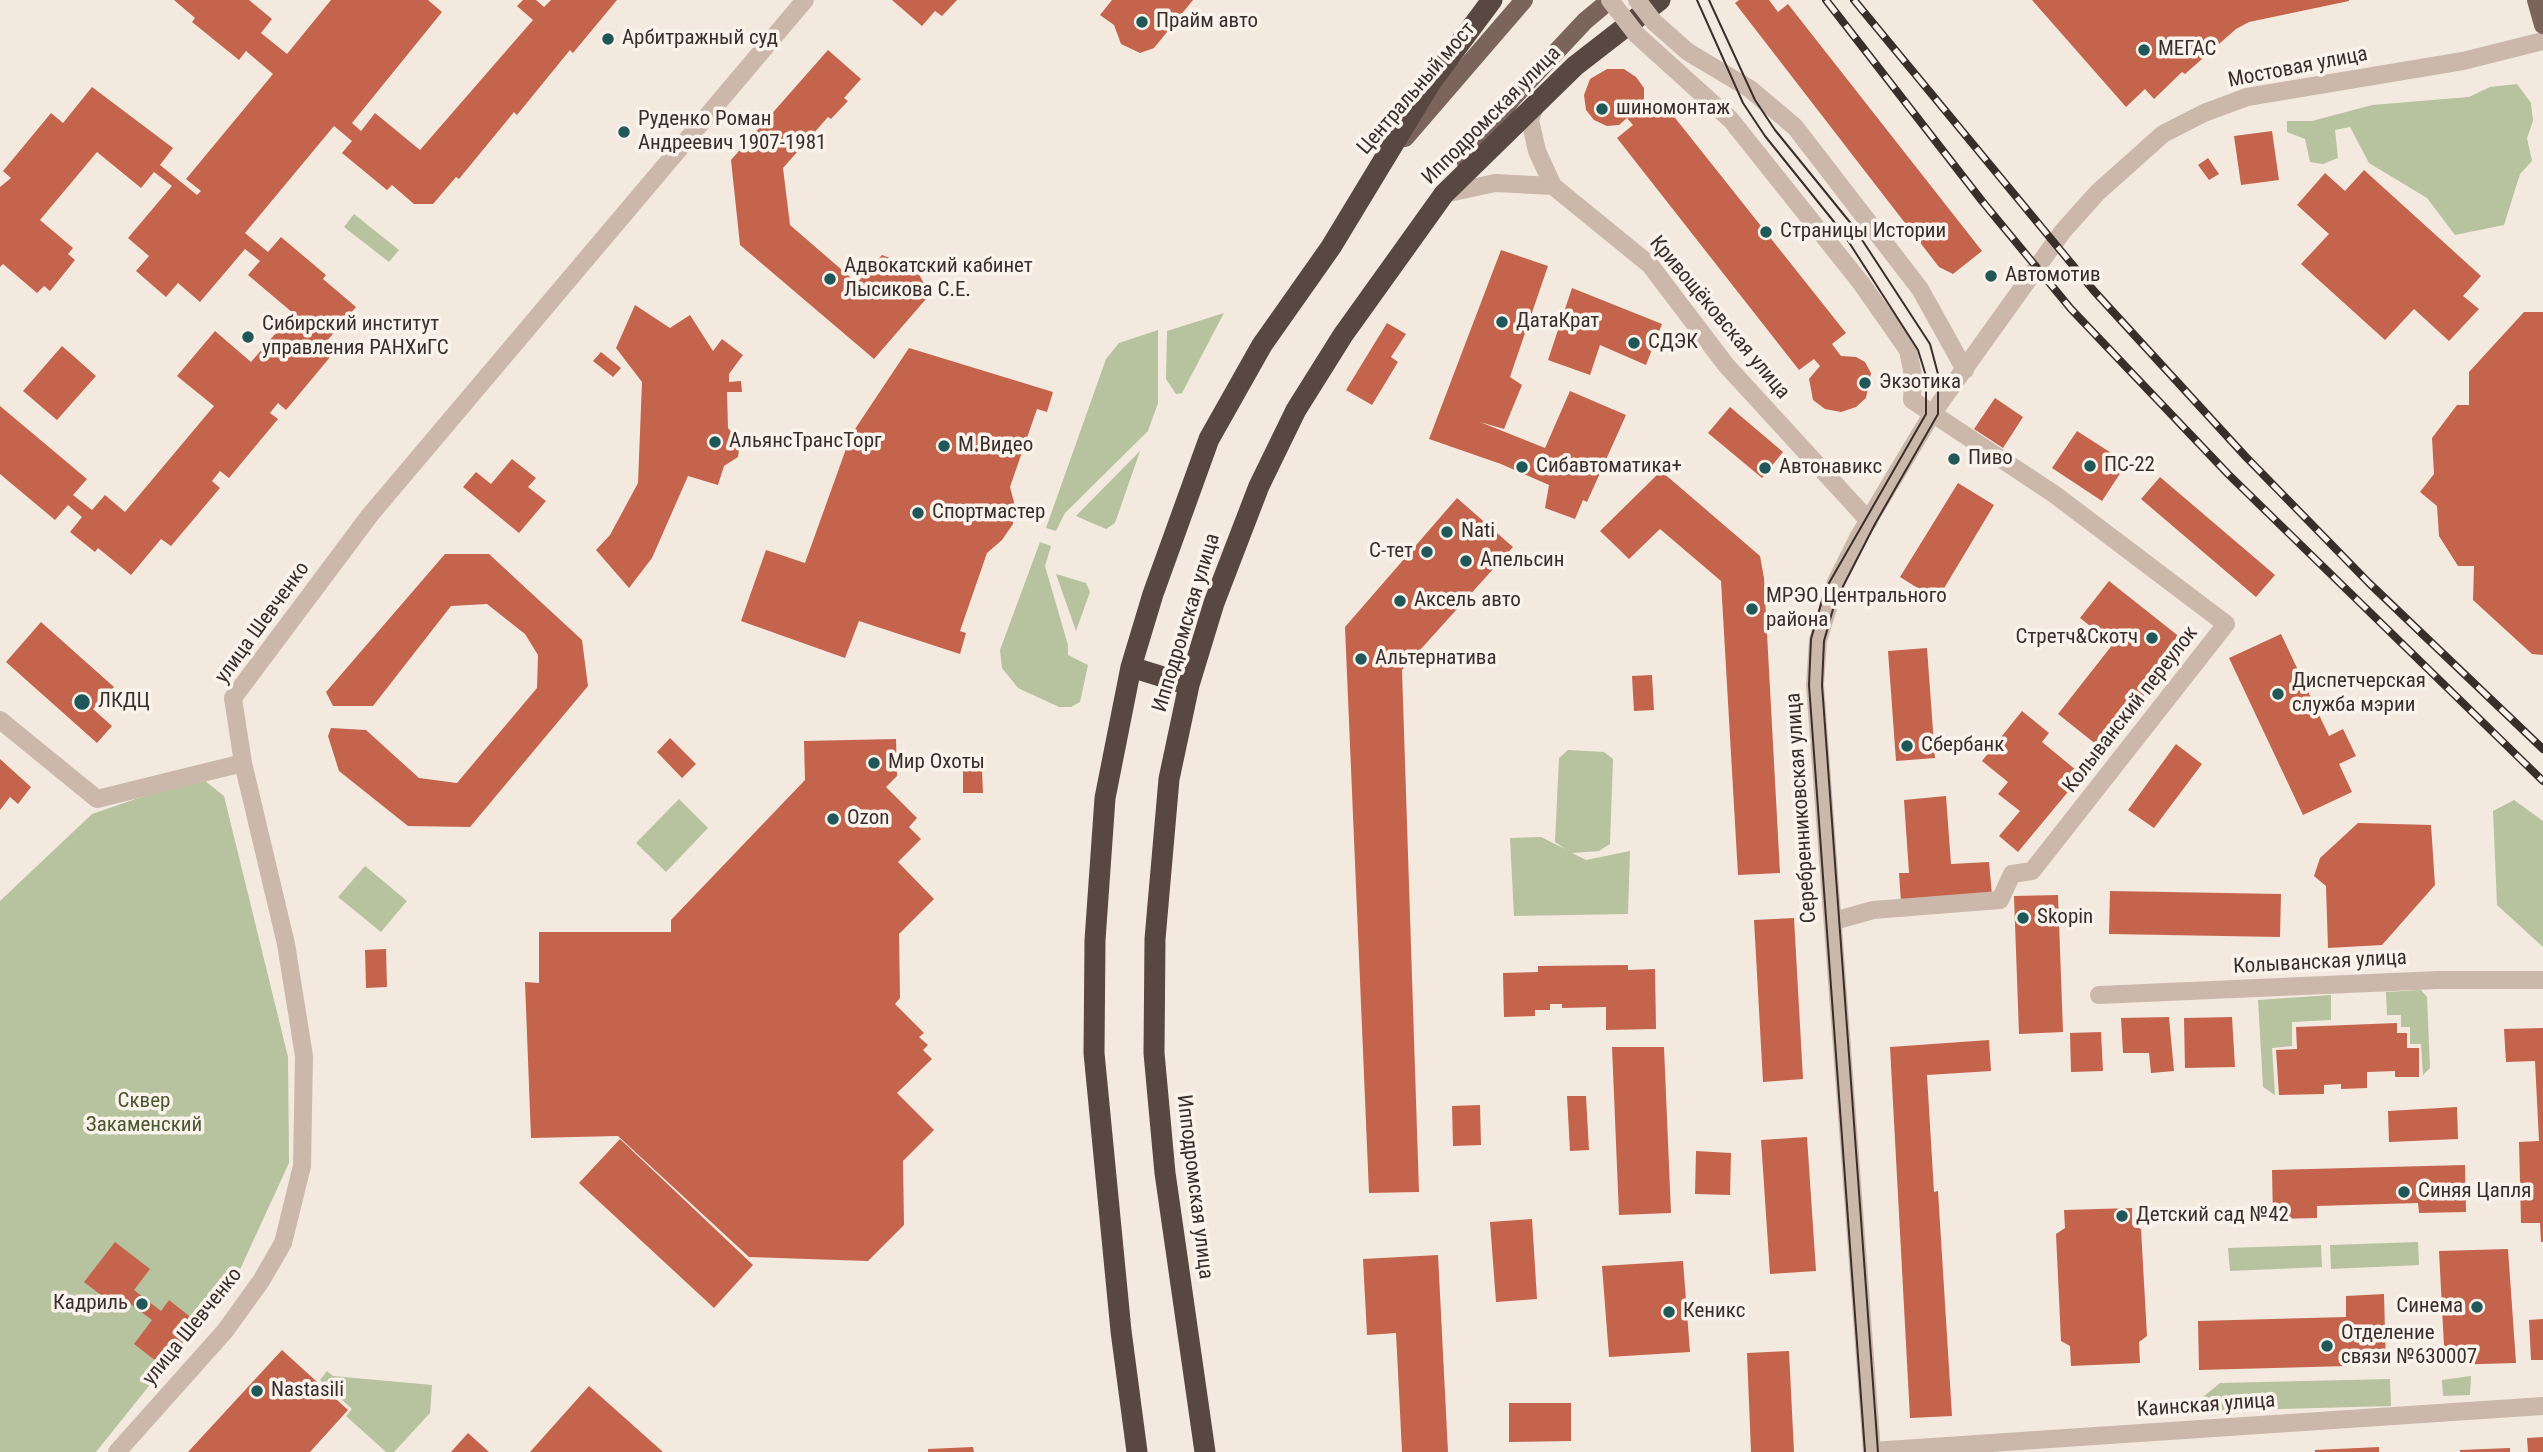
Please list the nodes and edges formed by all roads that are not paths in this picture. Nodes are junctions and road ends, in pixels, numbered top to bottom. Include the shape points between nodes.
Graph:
1 (1492, 0) edge
2 (1524, 0) edge
3 (1610, 0) edge
4 (1637, 0) edge
5 (1660, 0) edge
6 (2536, 0) edge
7 (799, 2) edge
8 (2543, 25) edge
9 (2543, 41) edge
10 (1537, 101) junction
11 (1373, 176) junction
12 (1553, 186) junction
13 (1444, 194) junction
14 (2063, 231) joint
15 (1965, 370) junction
16 (1932, 414) junction
17 (1869, 521) junction
18 (1131, 667) junction
19 (1189, 685) junction
20 (0, 720) edge
21 (243, 763) junction
22 (1834, 921) junction
23 (2543, 981) edge
24 (2099, 995) dead end
25 (2543, 1406) edge
26 (1872, 1451) edge
27 (117, 1452) edge
28 (1138, 1452) edge
29 (1205, 1452) edge

1 - 11 highway, Ипподромская улица via 1431,82
2 - 11 main road, Центральный мост
3 - 13 main road via 1512,99
3 - 16 street, bridge via 1637,35 1731,120 1861,283 1908,350 1912,400
4 - 15 street, bridge via 1688,52 1750,89 1795,127 1920,289
5 - 10 highway, Ипподромская улица
6 - 8 main road
7 - 21 street, улица Шевченко via 370,515 233,698
9 - 14 street, Мостовая улица via 2463,61 2247,97 2204,113 2163,134 2116,174
10 - 12 street via 1530,120 1537,151
10 - 13 highway, Ипподромская улица
11 - 18 highway, Ипподромская улица via 1331,247 1262,345 1209,439
12 - 13 street via 1495,183
12 - 17 street, Кривощёковская улица via 1650,265 1726,365
13 - 19 highway, Ипподромская улица via 1343,335 1297,410 1259,486 1214,603
14 - 15 street, Серебренниковская улица
15 - 16 street, Серебренниковская улица
16 - 17 street, Серебренниковская улица
16 - 22 street, Колыванский переулок via 2054,494 2226,624 2032,871 2012,874 2000,900 1873,910
17 - 22 street, Серебренниковская улица via 1830,594 1818,640 1815,685
18 - 19 highway
18 - 28 highway, Ипподромская улица via 1105,798 1095,940 1094,1053 1121,1331
19 - 29 highway, Ипподромская улица via 1168,779 1155,939 1154,1053 1165,1172
20 - 21 street via 97,799
21 - 27 street, улица Шевченко via 286,944 304,1056 302,1166 283,1243 261,1282 225,1331
22 - 26 street, Серебренниковская улица
23 - 24 street, Колыванская улица via 2438,980
25 - 26 street, Каинская улица

